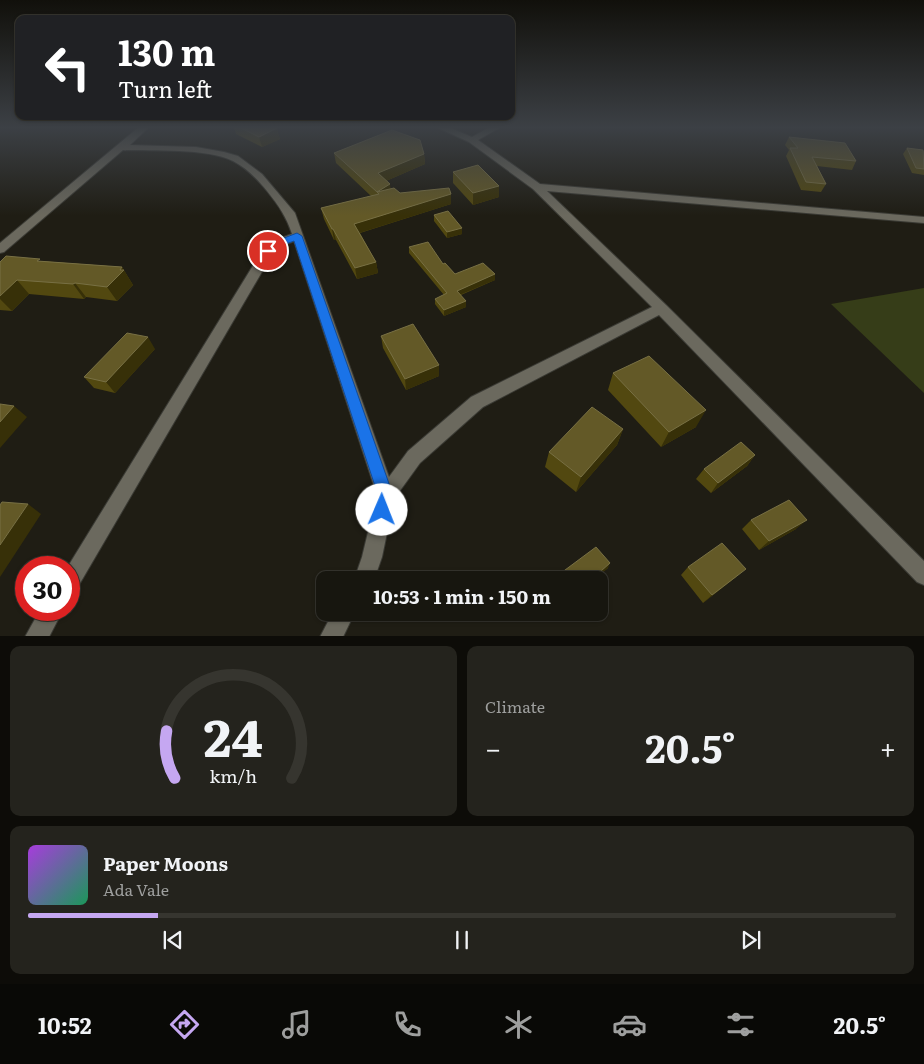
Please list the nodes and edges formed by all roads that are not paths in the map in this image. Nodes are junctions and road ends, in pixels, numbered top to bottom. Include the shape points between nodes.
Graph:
1 (110, 157) edge
2 (230, 157) edge
3 (495, 157) edge
4 (537, 187) junction
5 (924, 220) edge
6 (297, 236) junction
7 (0, 249) edge
8 (661, 308) junction
9 (386, 495) junction
10 (80, 565) edge
11 (367, 571) edge
12 (924, 575) edge
13 (45, 621) edge
14 (340, 621) edge
15 (36, 636) edge
16 (331, 636) edge

1 - 7 street
2 - 6 street via 266,183 291,215
3 - 4 street
4 - 5 street
4 - 8 street
6 - 9 street
6 - 10 street via 274,245 268,251
8 - 9 street via 477,402 414,458
8 - 12 street
9 - 11 street
13 - 15 street
14 - 16 street

